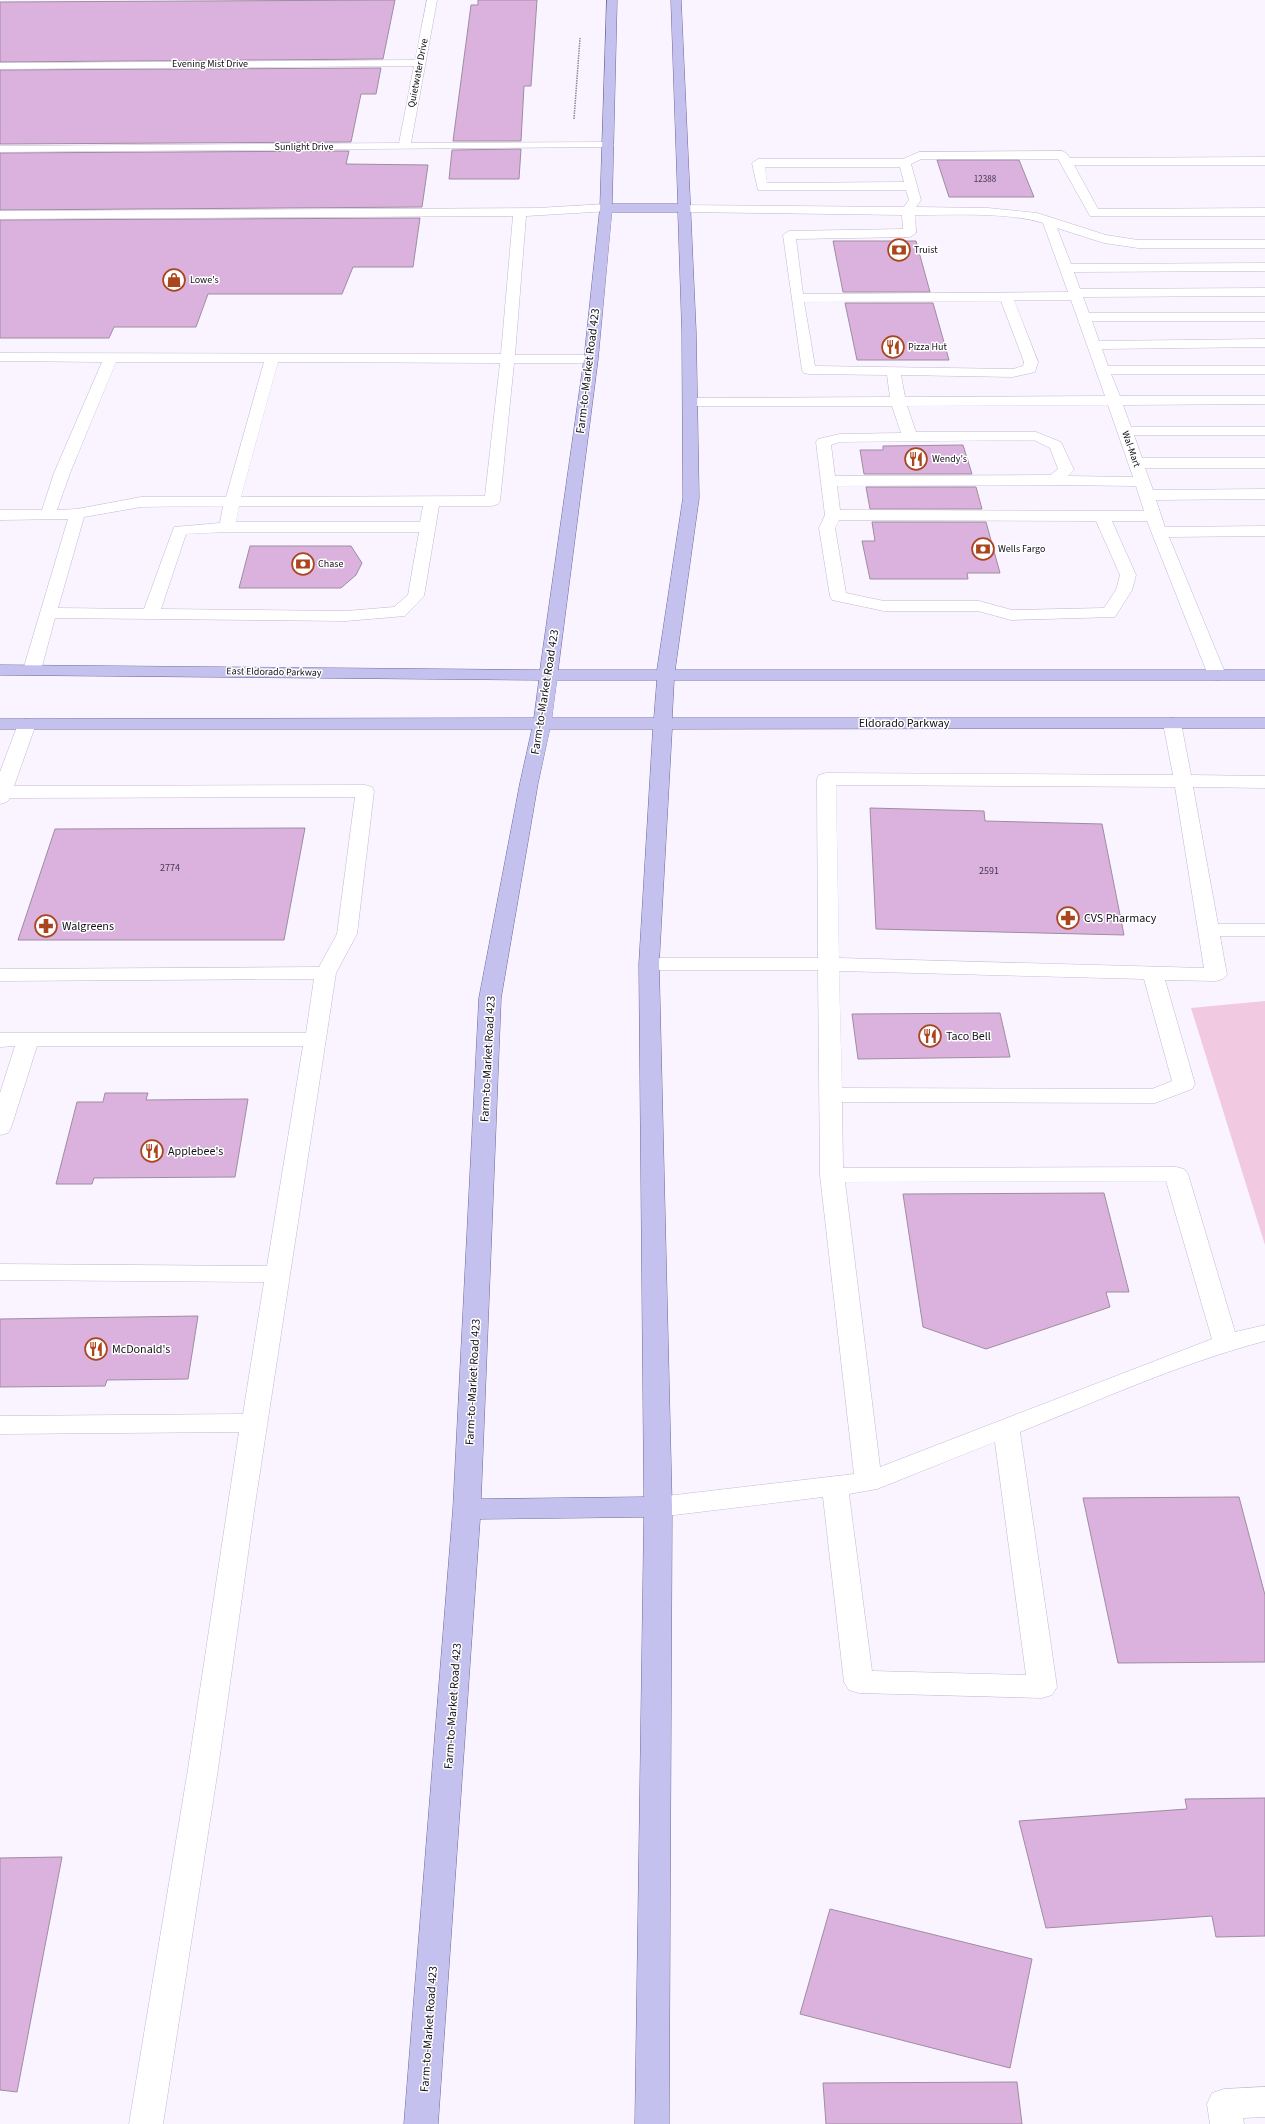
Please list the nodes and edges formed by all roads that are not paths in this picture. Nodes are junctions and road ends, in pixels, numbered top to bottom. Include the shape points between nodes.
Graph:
1 (432, 0) edge
2 (612, 0) edge
3 (676, 0) edge
4 (420, 63) junction
5 (0, 66) edge
6 (608, 145) junction
7 (404, 147) junction
8 (0, 149) edge
9 (1265, 161) edge
10 (1066, 162) junction
11 (905, 163) junction
12 (911, 186) junction
13 (606, 208) junction
14 (683, 208) junction
15 (908, 211) junction
16 (520, 212) junction
17 (1265, 212) edge
18 (1094, 213) junction
19 (0, 215) edge
20 (1049, 222) junction
21 (1066, 227) junction
22 (1265, 244) edge
23 (1265, 267) edge
24 (1066, 268) junction
25 (1265, 292) edge
26 (1076, 295) junction
27 (1006, 297) junction
28 (797, 298) junction
29 (1084, 317) junction
30 (1265, 317) edge
31 (1265, 343) edge
32 (1094, 344) junction
33 (0, 357) edge
34 (111, 357) junction
35 (272, 357) junction
36 (508, 358) junction
37 (591, 359) junction
38 (1103, 370) junction
39 (1265, 370) edge
40 (893, 371) junction
41 (1265, 400) edge
42 (898, 401) junction
43 (1114, 401) junction
44 (690, 402) junction
45 (1265, 431) edge
46 (1125, 432) junction
47 (910, 437) junction
48 (1136, 463) junction
49 (1265, 463) edge
50 (1054, 480) junction
51 (828, 481) junction
52 (1145, 488) junction
53 (1265, 494) edge
54 (432, 501) junction
55 (232, 502) junction
56 (48, 514) junction
57 (78, 514) junction
58 (0, 515) edge
59 (833, 515) junction
60 (1102, 515) junction
61 (1154, 516) junction
62 (227, 527) junction
63 (428, 527) junction
64 (1160, 532) junction
65 (1265, 532) edge
66 (49, 613) junction
67 (151, 614) junction
68 (0, 670) edge
69 (32, 670) junction
70 (548, 675) junction
71 (666, 675) junction
72 (1217, 675) junction
73 (1265, 675) edge
74 (542, 723) junction
75 (662, 723) junction
76 (1172, 723) junction
77 (1265, 723) edge
78 (0, 724) edge
79 (27, 724) junction
80 (1182, 780) junction
81 (1264, 784) edge
82 (1, 794) edge
83 (1208, 930) junction
84 (1265, 930) edge
85 (649, 964) junction
86 (829, 964) junction
87 (326, 973) junction
88 (1153, 974) junction
89 (0, 975) edge
90 (316, 1039) junction
91 (0, 1040) edge
92 (28, 1040) junction
93 (831, 1095) junction
94 (0, 1128) edge
95 (832, 1175) junction
96 (0, 1272) edge
97 (278, 1274) junction
98 (1265, 1332) edge
99 (1226, 1342) junction
100 (255, 1423) junction
101 (0, 1425) edge
102 (1006, 1428) junction
103 (868, 1482) junction
104 (835, 1486) junction
105 (658, 1507) junction
106 (467, 1509) junction
107 (1265, 2102) edge
108 (1225, 2114) edge
109 (146, 2124) edge
110 (421, 2124) edge
111 (652, 2124) edge

1 - 4 street, Quietwater Drive
2 - 6 main road, Farm-to-Market Road 423
3 - 14 main road
4 - 5 street, Evening Mist Drive
4 - 7 street, Quietwater Drive
6 - 7 street, Sunlight Drive
6 - 13 main road, Farm-to-Market Road 423
7 - 8 street, Sunlight Drive
9 - 10 street
10 - 11 street via 1062,155 919,156
10 - 18 street
11 - 12 street
11 - 12 street via 758,163 762,187
12 - 15 street via 915,200
13 - 14 main road
13 - 16 street
13 - 37 main road, Farm-to-Market Road 423
14 - 15 street
14 - 44 main road
15 - 20 street via 988,212 1037,217
15 - 28 street via 910,233 789,235
16 - 19 street
16 - 36 street
17 - 18 street
18 - 21 street
20 - 21 street
20 - 24 street, Wal-Mart
21 - 22 street via 1104,239 1138,244
23 - 24 street
24 - 26 street, Wal-Mart
25 - 26 street
26 - 27 street
26 - 29 street, Wal-Mart
27 - 28 street
27 - 40 street via 1031,362 1030,369 1013,373
28 - 40 street via 809,370
29 - 30 street
29 - 32 street, Wal-Mart
31 - 32 street
32 - 38 street, Wal-Mart
33 - 34 street
34 - 35 street
34 - 56 street via 62,473
35 - 36 street
35 - 55 street
36 - 37 street
36 - 54 street via 492,501
37 - 70 main road, Farm-to-Market Road 423
38 - 39 street
38 - 43 street, Wal-Mart
40 - 42 street
41 - 43 street
42 - 43 street
42 - 44 street
42 - 47 street
43 - 46 street, Wal-Mart
44 - 71 main road via 691,498 667,653
45 - 46 street
46 - 48 street, Wal-Mart
47 - 50 street via 1036,436 1056,445 1066,470
47 - 51 street via 840,438 823,442
48 - 49 street
48 - 52 street, Wal-Mart
50 - 51 street
50 - 52 street
51 - 59 street
52 - 53 street
52 - 61 street, Wal-Mart
54 - 55 street
54 - 63 street
55 - 57 street via 141,502
55 - 62 street
56 - 57 street
56 - 58 street
57 - 66 street
59 - 60 street
59 - 60 street via 826,528 838,596 884,606 979,606 1011,614 1109,614 1124,590 1128,576
60 - 61 street
61 - 64 street, Wal-Mart
62 - 63 street
62 - 67 street via 180,530
63 - 67 street via 416,596 399,612 346,616
64 - 65 street
64 - 72 street, Wal-Mart
66 - 67 street
66 - 69 street
68 - 69 main road, East Eldorado Parkway
69 - 70 main road, East Eldorado Parkway
70 - 71 main road
70 - 74 main road, Farm-to-Market Road 423
71 - 72 main road
71 - 75 main road
72 - 73 main road
74 - 75 main road, Eldorado Parkway
74 - 79 main road
74 - 106 main road, Farm-to-Market Road 423 via 490,998
75 - 76 main road, Eldorado Parkway
75 - 85 main road
76 - 77 main road, Eldorado Parkway
76 - 80 street
78 - 79 main road
79 - 82 street
80 - 81 street
80 - 83 street
80 - 86 street via 826,779
82 - 87 street via 365,792 347,934
83 - 84 street
83 - 88 street via 1216,975
85 - 86 street
85 - 105 main road
86 - 88 street
86 - 93 street
87 - 89 street
87 - 90 street
88 - 93 street via 1184,1084 1155,1096
90 - 92 street
90 - 97 street
91 - 92 street
92 - 94 street
93 - 95 street
95 - 99 street via 1176,1174
95 - 103 street
96 - 97 street
97 - 100 street
98 - 99 street
99 - 102 street
100 - 101 street
100 - 109 street via 202,1777
102 - 103 street
102 - 104 street via 1042,1687 859,1682
103 - 104 street
104 - 105 street
105 - 106 main road
105 - 111 main road
106 - 110 main road, Farm-to-Market Road 423
107 - 108 street

